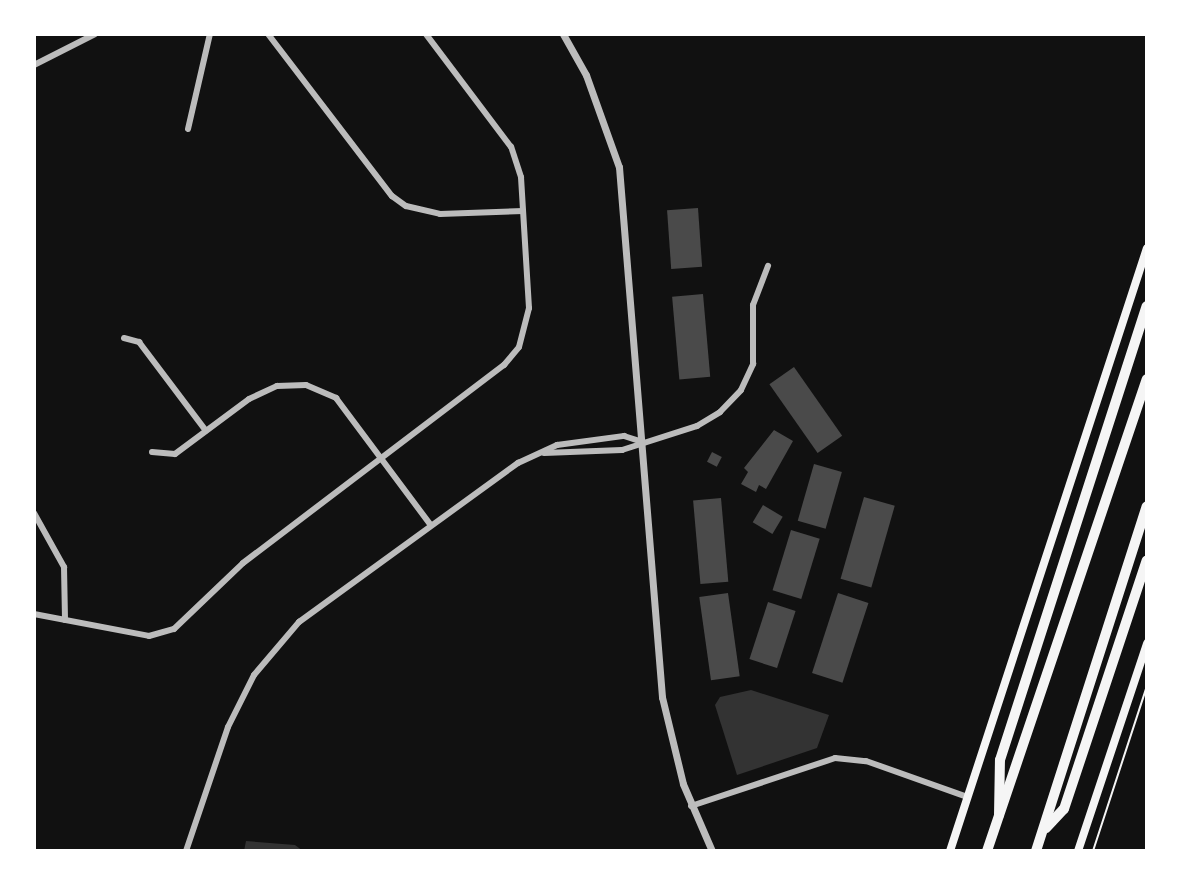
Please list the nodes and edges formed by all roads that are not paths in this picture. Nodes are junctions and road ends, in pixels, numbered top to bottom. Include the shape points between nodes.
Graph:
1 (95, 34) edge
2 (210, 34) edge
3 (268, 34) edge
4 (426, 34) edge
5 (563, 34) edge
6 (34, 65) edge
7 (188, 129) dead end
8 (523, 211) junction
9 (1147, 248) edge
10 (768, 266) dead end
11 (1147, 306) edge
12 (124, 338) dead end
13 (1147, 379) edge
14 (206, 431) junction
15 (643, 442) junction
16 (152, 452) dead end
17 (544, 453) junction
18 (382, 457) junction
19 (1147, 506) edge
20 (34, 513) edge
21 (430, 524) junction
22 (1147, 560) edge
23 (34, 614) edge
24 (65, 620) junction
25 (1147, 643) edge
26 (965, 796) junction
27 (691, 806) junction
28 (999, 815) junction
29 (1042, 833) junction
30 (186, 851) edge
31 (712, 851) edge
32 (950, 851) edge
33 (987, 851) edge
34 (1036, 851) edge
35 (1078, 851) edge

1 - 6 street
2 - 7 street via 200,58
3 - 8 street via 399,201 440,214
4 - 8 street via 511,147 521,177
5 - 15 street via 591,87 619,167
8 - 18 street via 529,308 519,347 504,365
9 - 26 main road
10 - 15 street via 754,301 753,364 741,390 704,422
11 - 28 highway via 1000,760
12 - 14 street via 139,342
13 - 28 highway
14 - 16 street via 175,454
14 - 18 street via 249,399 277,386 306,385 336,398
15 - 17 street via 622,450
15 - 17 street via 624,436 557,445
15 - 27 street via 662,697
17 - 21 street via 494,477
18 - 21 street
18 - 24 street via 243,563 174,629 149,636
19 - 29 highway
20 - 24 street via 64,567
21 - 30 street via 299,622 254,675 228,727
22 - 29 highway via 1064,809
23 - 24 street
25 - 35 main road
26 - 27 street via 866,761 835,758
26 - 32 main road
27 - 31 street
28 - 33 highway
29 - 34 highway

